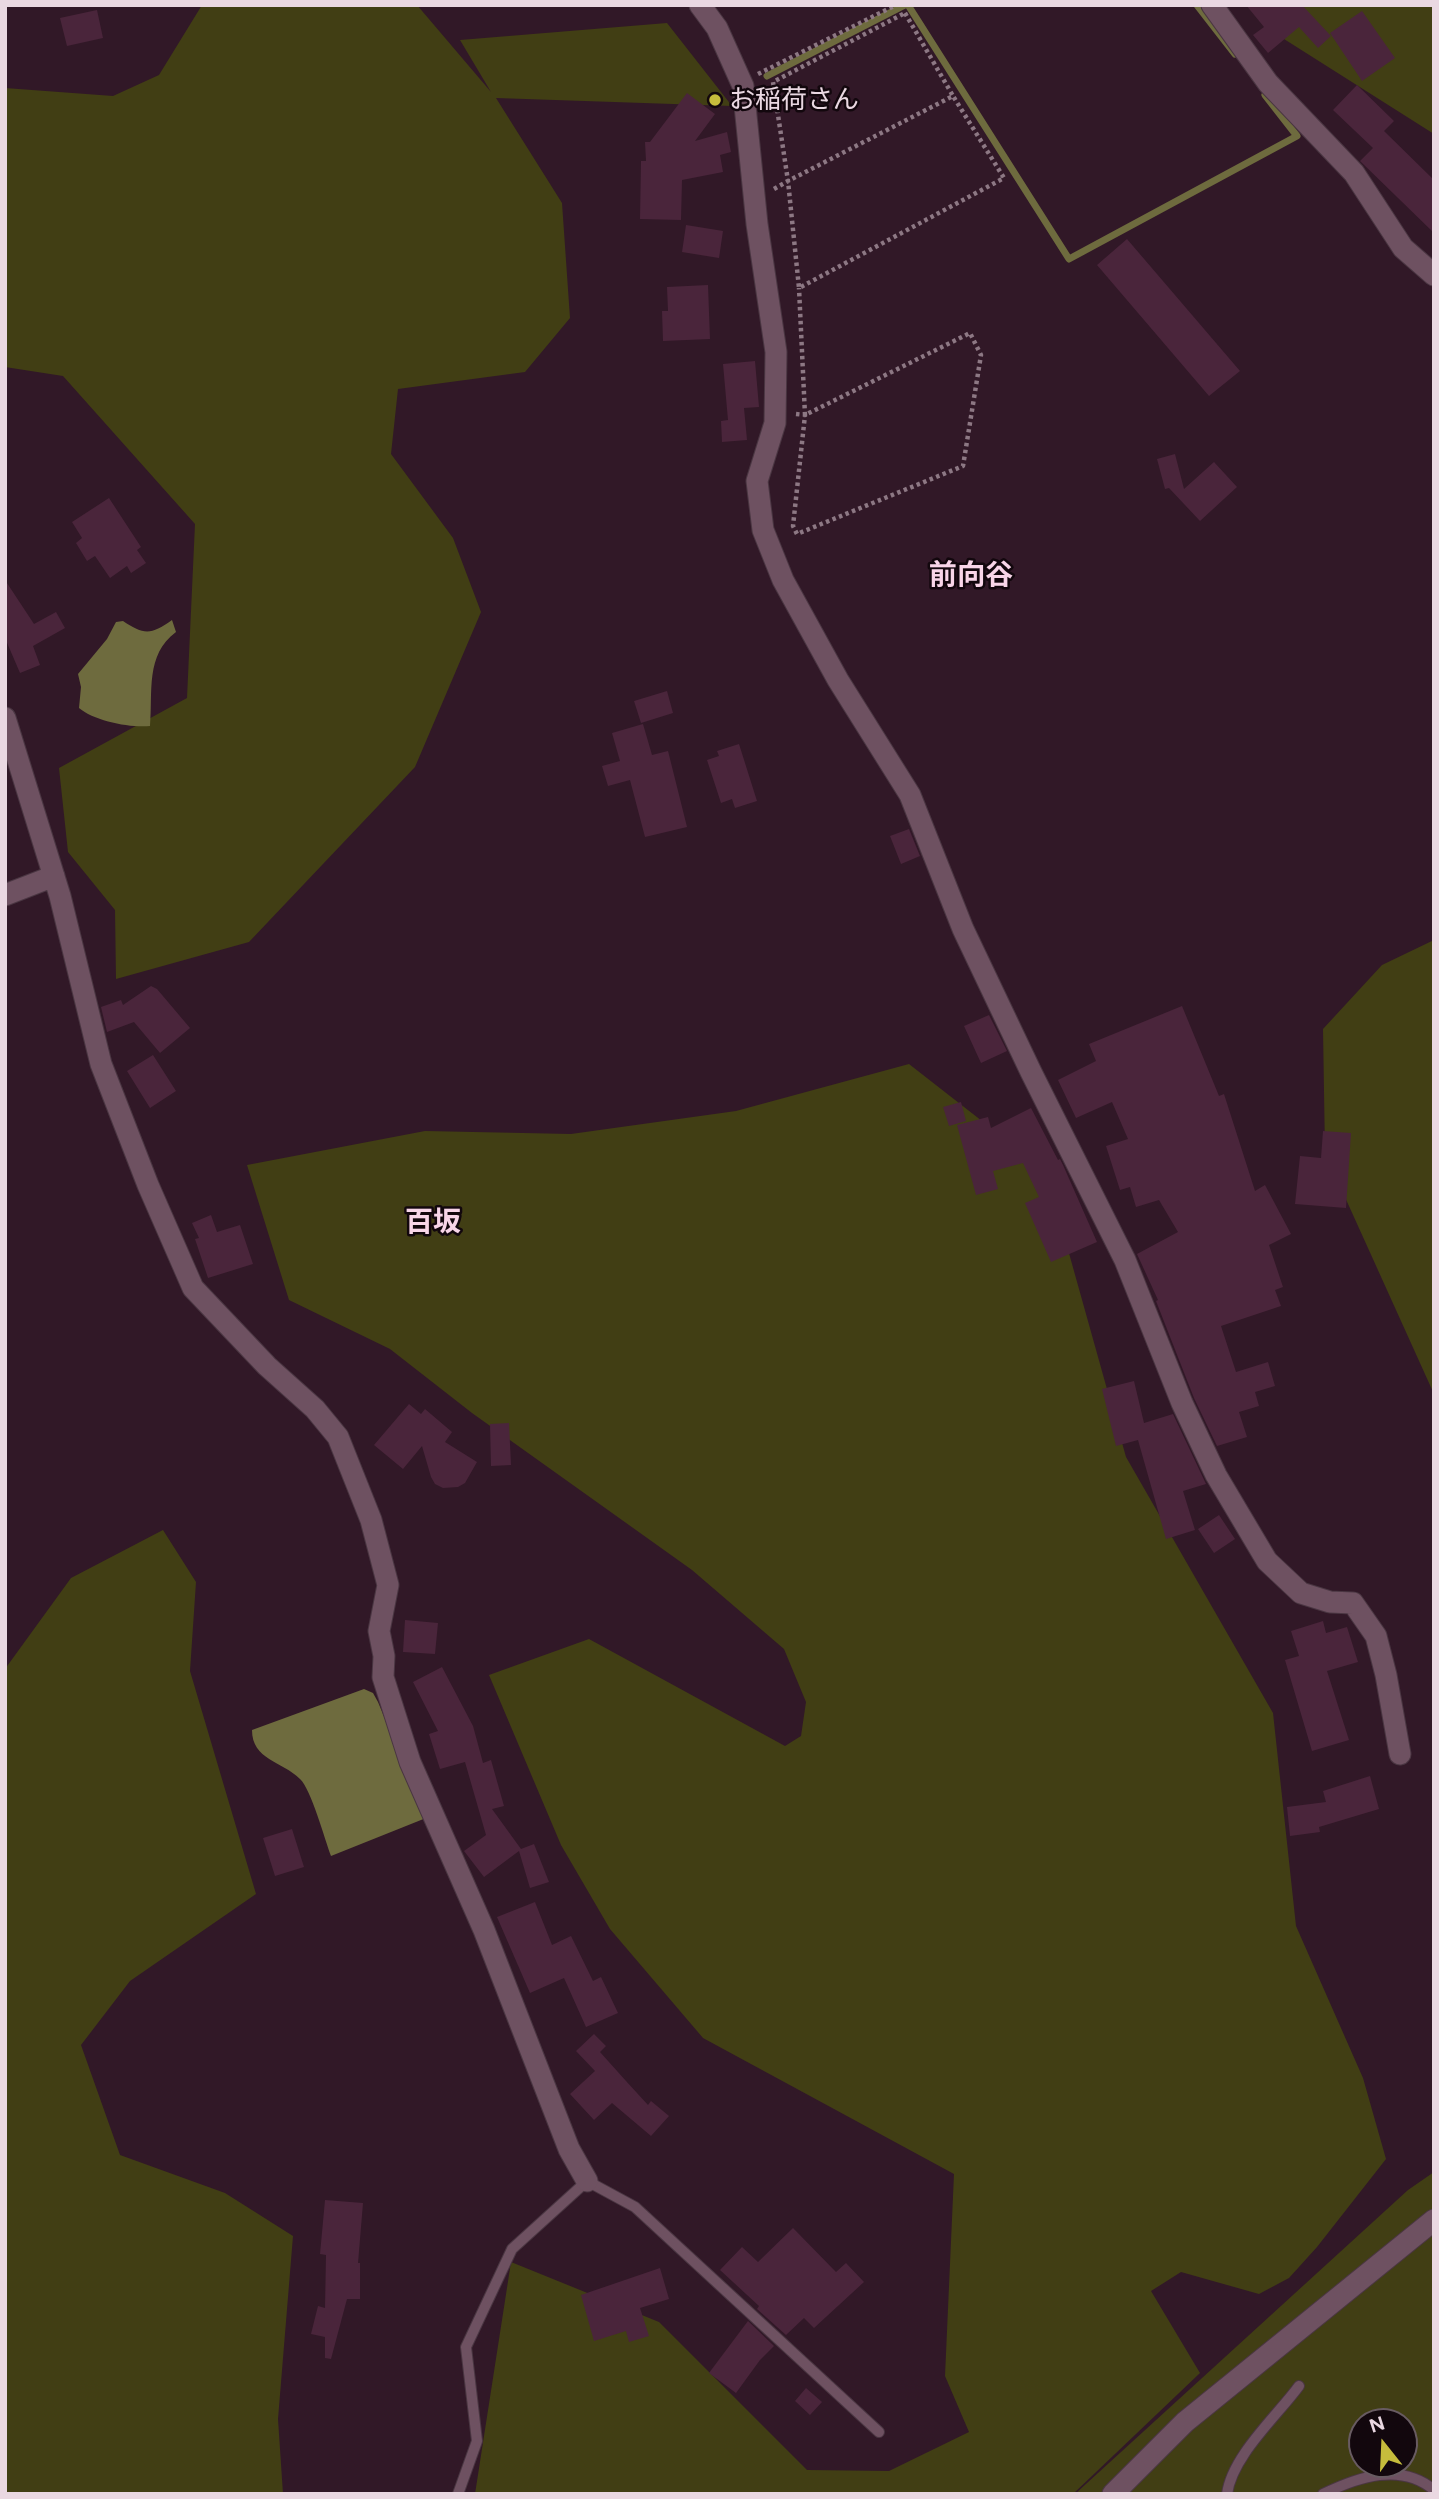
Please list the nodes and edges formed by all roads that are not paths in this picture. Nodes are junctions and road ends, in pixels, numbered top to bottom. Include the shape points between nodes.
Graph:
1 (700, 5) edge
2 (1212, 5) edge
3 (1434, 275) edge
4 (5, 718) edge
5 (54, 876) junction
6 (5, 895) edge
7 (1400, 1754) dead end
8 (587, 2181) junction
9 (1434, 2220) edge
10 (1299, 2386) dead end
11 (879, 2432) dead end
12 (1434, 2490) edge
13 (458, 2494) edge
14 (1113, 2494) edge
15 (1227, 2494) edge
16 (1323, 2494) edge

1 - 7 street via 717,28 743,86 776,352 775,423 757,481 763,530 783,580 838,680 910,795 963,929 1125,1260 1216,1475 1266,1561 1301,1593 1353,1603 1376,1636
2 - 3 street via 1268,83 1354,173 1403,248
4 - 5 street
5 - 6 street
5 - 8 street via 102,1064 193,1287 338,1437 371,1520 388,1585 379,1631 383,1677 411,1762 484,1930 569,2149
8 - 11 lane via 635,2207
8 - 13 lane via 512,2249 466,2347 477,2441
9 - 14 street via 1185,2422
10 - 15 lane via 1239,2463
12 - 16 lane via 1423,2481 1384,2474 1350,2481

